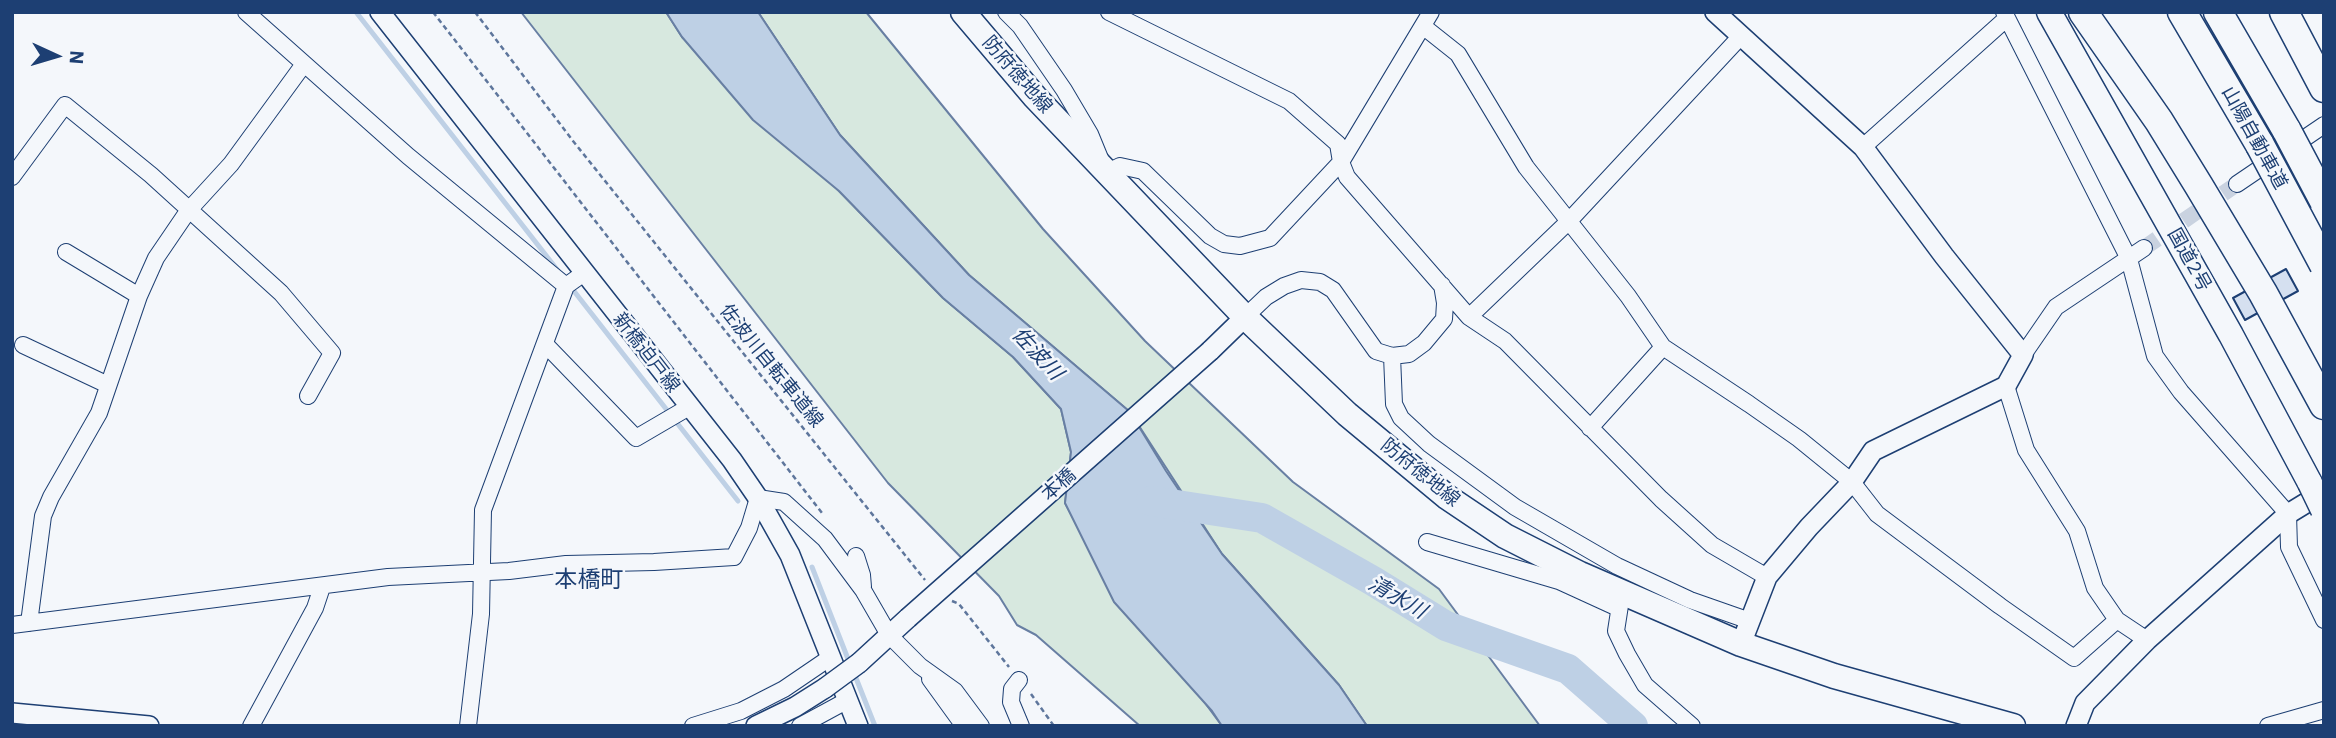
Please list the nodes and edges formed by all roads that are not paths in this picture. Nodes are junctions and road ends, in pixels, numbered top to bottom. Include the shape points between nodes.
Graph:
1 (246, 12) edge
2 (380, 12) edge
3 (963, 12) edge
4 (1006, 12) edge
5 (1109, 12) edge
6 (1431, 12) edge
7 (1715, 12) edge
8 (2049, 12) edge
9 (2083, 12) edge
10 (2182, 12) edge
11 (2218, 12) edge
12 (2284, 12) edge
13 (2006, 15) edge
14 (1022, 19) edge
15 (1424, 27) junction
16 (1741, 36) junction
17 (304, 64) junction
18 (2324, 88) edge
19 (2324, 125) edge
20 (1863, 147) junction
21 (1340, 162) junction
22 (1106, 173) junction
23 (12, 177) edge
24 (2237, 184) tunnel mouth
25 (2324, 201) edge
26 (188, 211) junction
27 (1568, 222) junction
28 (2144, 248) tunnel mouth
29 (66, 252) dead end
30 (2129, 259) junction
31 (2324, 265) edge
32 (584, 273) junction
33 (1442, 285) junction
34 (566, 286) junction
35 (139, 296) junction
36 (1245, 317) junction
37 (1469, 317) junction
38 (545, 344) junction
39 (23, 345) dead end
40 (1662, 347) junction
41 (2023, 355) junction
42 (1392, 356) junction
43 (108, 385) junction
44 (2007, 386) junction
45 (309, 396) dead end
46 (2324, 405) edge
47 (689, 407) junction
48 (1590, 428) junction
49 (1852, 482) junction
50 (2317, 488) edge
51 (758, 498) junction
52 (2323, 511) edge
53 (2288, 514) junction
54 (1427, 542) dead end
55 (856, 556) dead end
56 (482, 572) junction
57 (1767, 577) junction
58 (322, 587) junction
59 (863, 590) junction
60 (1620, 601) junction
61 (2118, 620) junction
62 (2324, 620) edge
63 (29, 623) junction
64 (12, 625) edge
65 (1745, 632) junction
66 (889, 635) junction
67 (2147, 640) junction
68 (831, 657) junction
69 (920, 666) junction
70 (1019, 680) road end
71 (848, 700) junction
72 (2324, 710) edge
73 (12, 713) edge
74 (149, 726) edge
75 (251, 726) edge
76 (468, 726) edge
77 (693, 726) edge
78 (756, 726) edge
79 (800, 726) edge
80 (858, 726) edge
81 (964, 726) edge
82 (981, 726) edge
83 (1021, 726) edge
84 (1692, 726) edge
85 (2013, 726) edge
86 (2076, 726) edge
87 (2267, 726) edge

1 - 17 street
2 - 32 street, 新橋迫戸線
3 - 22 main road, 防府徳地線
4 - 14 street
5 - 21 street via 1289,101 1338,144
6 - 15 street
7 - 16 street
8 - 50 main road, 国道2号
9 - 46 highway via 2206,196
10 - 31 highway, 山陽自動車道, bridge
11 - 25 highway, 山陽自動車道, bridge
12 - 18 highway
13 - 20 street
13 - 30 street
14 - 22 street via 1090,134
15 - 21 street
15 - 27 street via 1458,54 1526,167
16 - 20 street
16 - 27 street
17 - 26 street via 231,164
17 - 34 street
19 - 24 street
20 - 41 street
21 - 22 street via 1270,238 1240,246 1210,236 1143,171 1120,166
21 - 33 street via 1347,177
22 - 36 main road, 防府徳地線
23 - 26 street via 65,104
26 - 35 street via 156,258
26 - 45 street via 281,293 332,353
27 - 37 street
27 - 40 street
28 - 30 street
29 - 35 street
30 - 41 street via 2056,307
30 - 53 street via 2155,356
32 - 34 street
32 - 47 street, 新橋迫戸線
33 - 37 street
33 - 42 street via 1444,319 1409,354
34 - 38 street
35 - 43 street
36 - 42 street via 1284,286 1301,280 1320,282 1333,290 1376,351
36 - 60 main road, 防府徳地線 via 1347,414 1447,497 1505,536
36 - 66 street, 本橋, bridge
37 - 48 street via 1504,341
38 - 47 street via 636,438
38 - 56 street via 483,510
39 - 43 street
40 - 48 street
40 - 49 street via 1749,404
41 - 44 street
42 - 65 street via 1394,404 1401,418 1429,444 1515,507
43 - 63 street via 99,413 43,516
44 - 49 street via 1873,451
44 - 61 street via 2026,450 2077,531 2095,588
47 - 51 street, 新橋迫戸線
48 - 57 street via 1712,545
49 - 57 street
49 - 61 street via 1877,514 2074,658
50 - 52 main road, 国道2号, bridge
50 - 53 street
51 - 56 street via 734,556
51 - 59 street via 784,502 825,539
51 - 68 street, 新橋迫戸線 via 790,555
53 - 62 street via 2289,547
53 - 67 street
54 - 60 street
55 - 59 street
56 - 58 street via 388,577
56 - 76 street
57 - 65 street
58 - 63 street
58 - 75 street
59 - 66 street
60 - 65 main road, 防府徳地線
60 - 84 street via 1616,631 1645,685
61 - 67 street
63 - 64 street
65 - 85 main road, 防府徳地線 via 1834,676
66 - 69 street
66 - 78 street, 本橋, bridge via 825,688
67 - 86 street via 2085,703
68 - 71 street, 新橋迫戸線
68 - 77 street via 741,711
69 - 81 street
69 - 82 street via 955,691
70 - 83 street via 1012,689 1012,702
71 - 79 street
71 - 80 street, 新橋迫戸線
72 - 87 street
73 - 74 street

